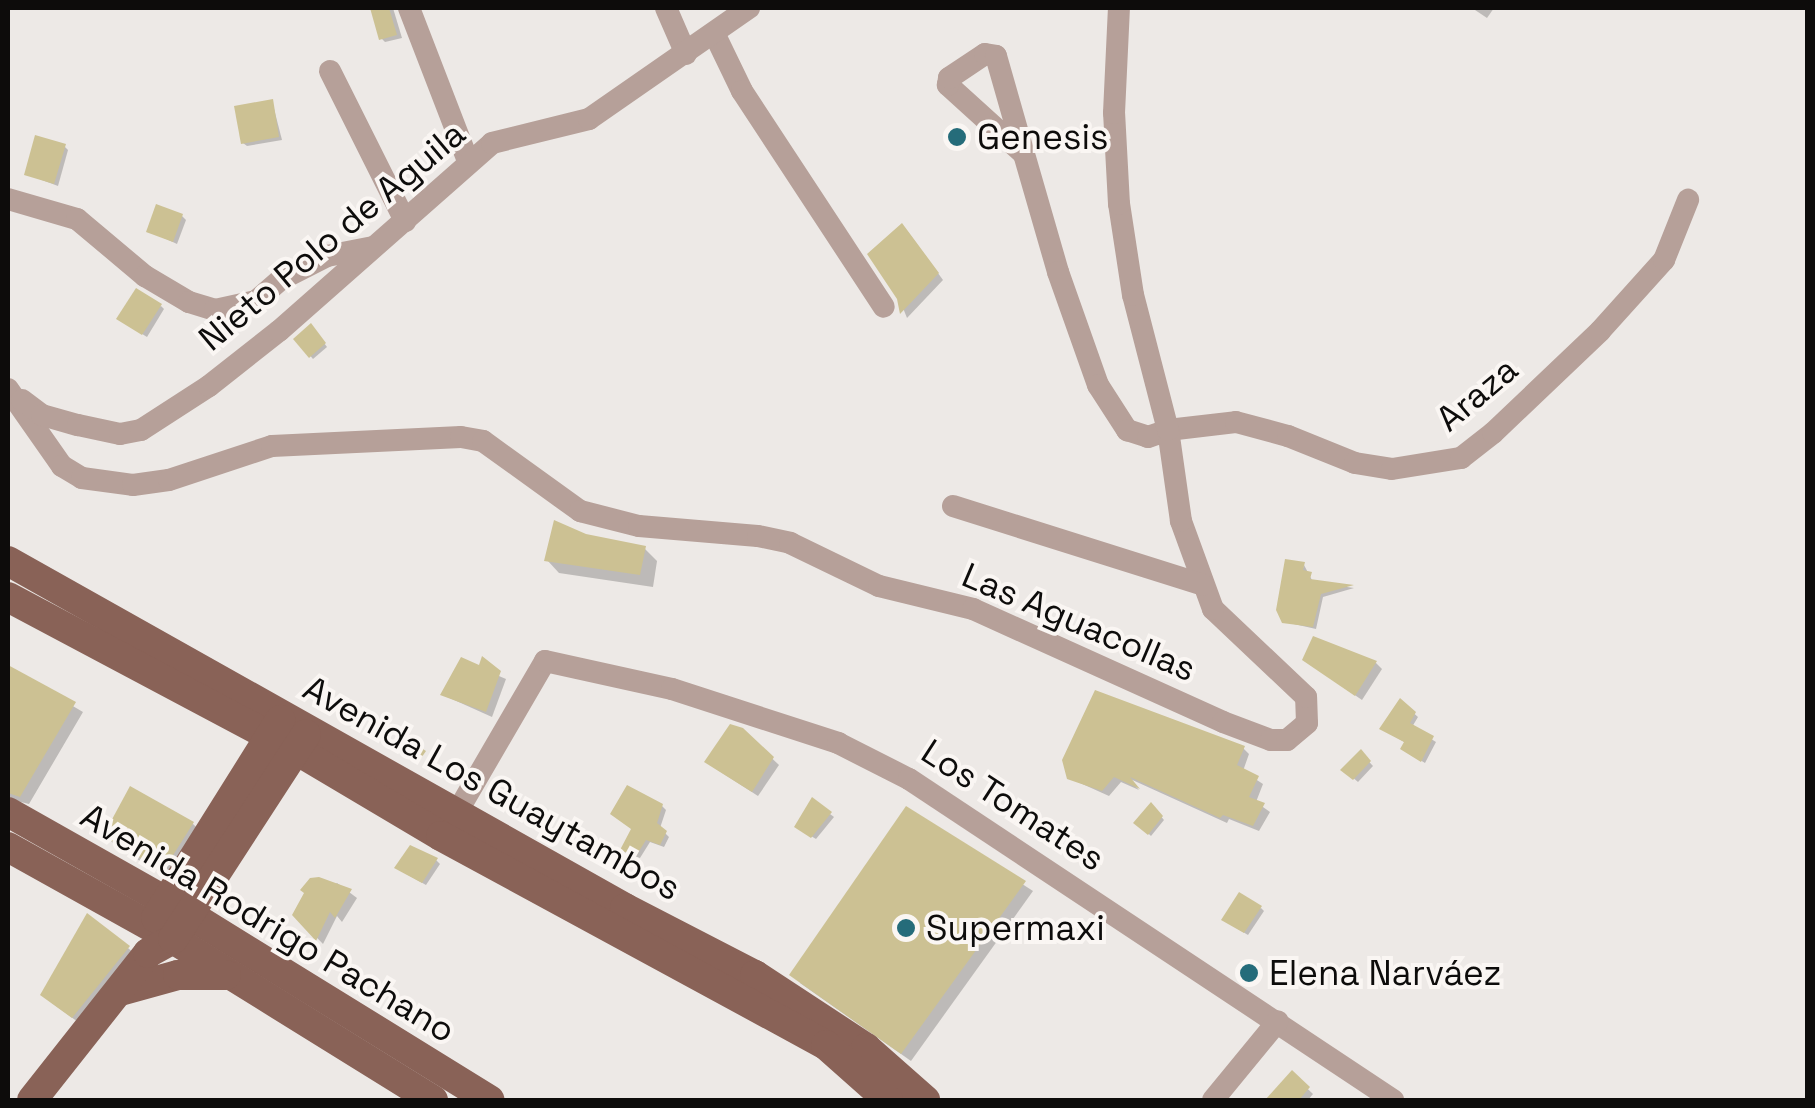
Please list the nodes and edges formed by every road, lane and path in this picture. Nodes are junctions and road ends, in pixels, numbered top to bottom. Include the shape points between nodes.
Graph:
1 (409, 8) edge
2 (666, 8) edge
3 (749, 8) edge
4 (1119, 8) edge
5 (714, 33) junction
6 (686, 54) junction
7 (330, 71) dead end
8 (1024, 154) dead end
9 (468, 161) junction
10 (8, 199) edge
11 (1688, 200) dead end
12 (405, 221) junction
13 (373, 247) junction
14 (884, 307) dead end
15 (8, 389) edge
16 (1168, 430) junction
17 (952, 506) dead end
18 (8, 561) edge
19 (1203, 586) junction
20 (8, 597) edge
21 (291, 732) junction
22 (8, 812) edge
23 (450, 825) junction
24 (8, 848) edge
25 (166, 927) junction
26 (226, 975) junction
27 (120, 992) junction
28 (1278, 1021) junction
29 (811, 1023) junction
30 (32, 1100) edge
31 (432, 1100) edge
32 (489, 1100) edge
33 (888, 1100) edge
34 (925, 1100) edge
35 (1213, 1100) edge
36 (1393, 1100) edge

1 - 9 street
2 - 6 street
3 - 5 street, Nieto Polo de Aguila
4 - 16 street, Las Aguacollas via 1119,204 1136,310
5 - 6 street, Nieto Polo de Aguila
5 - 14 street via 742,91
6 - 9 street, Nieto Polo de Aguila via 589,119 492,144
7 - 12 street
8 - 16 street, Araza via 1098,384 1126,430 1148,438
9 - 12 street, Nieto Polo de Aguila
10 - 13 street via 77,219 145,276 215,310 256,301 327,256
11 - 16 street, Araza via 1675,240 1641,287 1461,458 1392,470 1236,422
12 - 13 street, Nieto Polo de Aguila
13 - 15 street, Nieto Polo de Aguila via 279,332 140,430 120,434 42,415
15 - 19 street, Las Aguacollas via 62,466 82,478 133,485 272,446 461,437 483,442 580,510 639,526 790,543 879,586 973,609 1223,722 1277,741 1297,735 1308,718 1304,692 1226,624
16 - 19 street, Las Aguacollas via 1181,521
17 - 19 street
18 - 21 main road, Avenida Los Guaytambos
20 - 21 main road, Avenida Los Guaytambos
21 - 23 main road, Avenida Los Guaytambos
21 - 25 main road
22 - 25 main road, Avenida Rodrigo Pachano
23 - 28 street, Los Tomates via 545,661 553,660 706,700 857,751
23 - 29 main road, Avenida Los Guaytambos
24 - 25 main road, Avenida Rodrigo Pachano
25 - 26 main road, Avenida Rodrigo Pachano
25 - 27 main road
25 - 32 main road, Avenida Rodrigo Pachano
26 - 27 main road via 178,975
26 - 31 main road, Avenida Rodrigo Pachano
27 - 30 main road
28 - 35 street
28 - 36 street, Los Tomates
29 - 33 main road, Avenida Los Guaytambos
29 - 34 main road, Avenida Los Guaytambos

